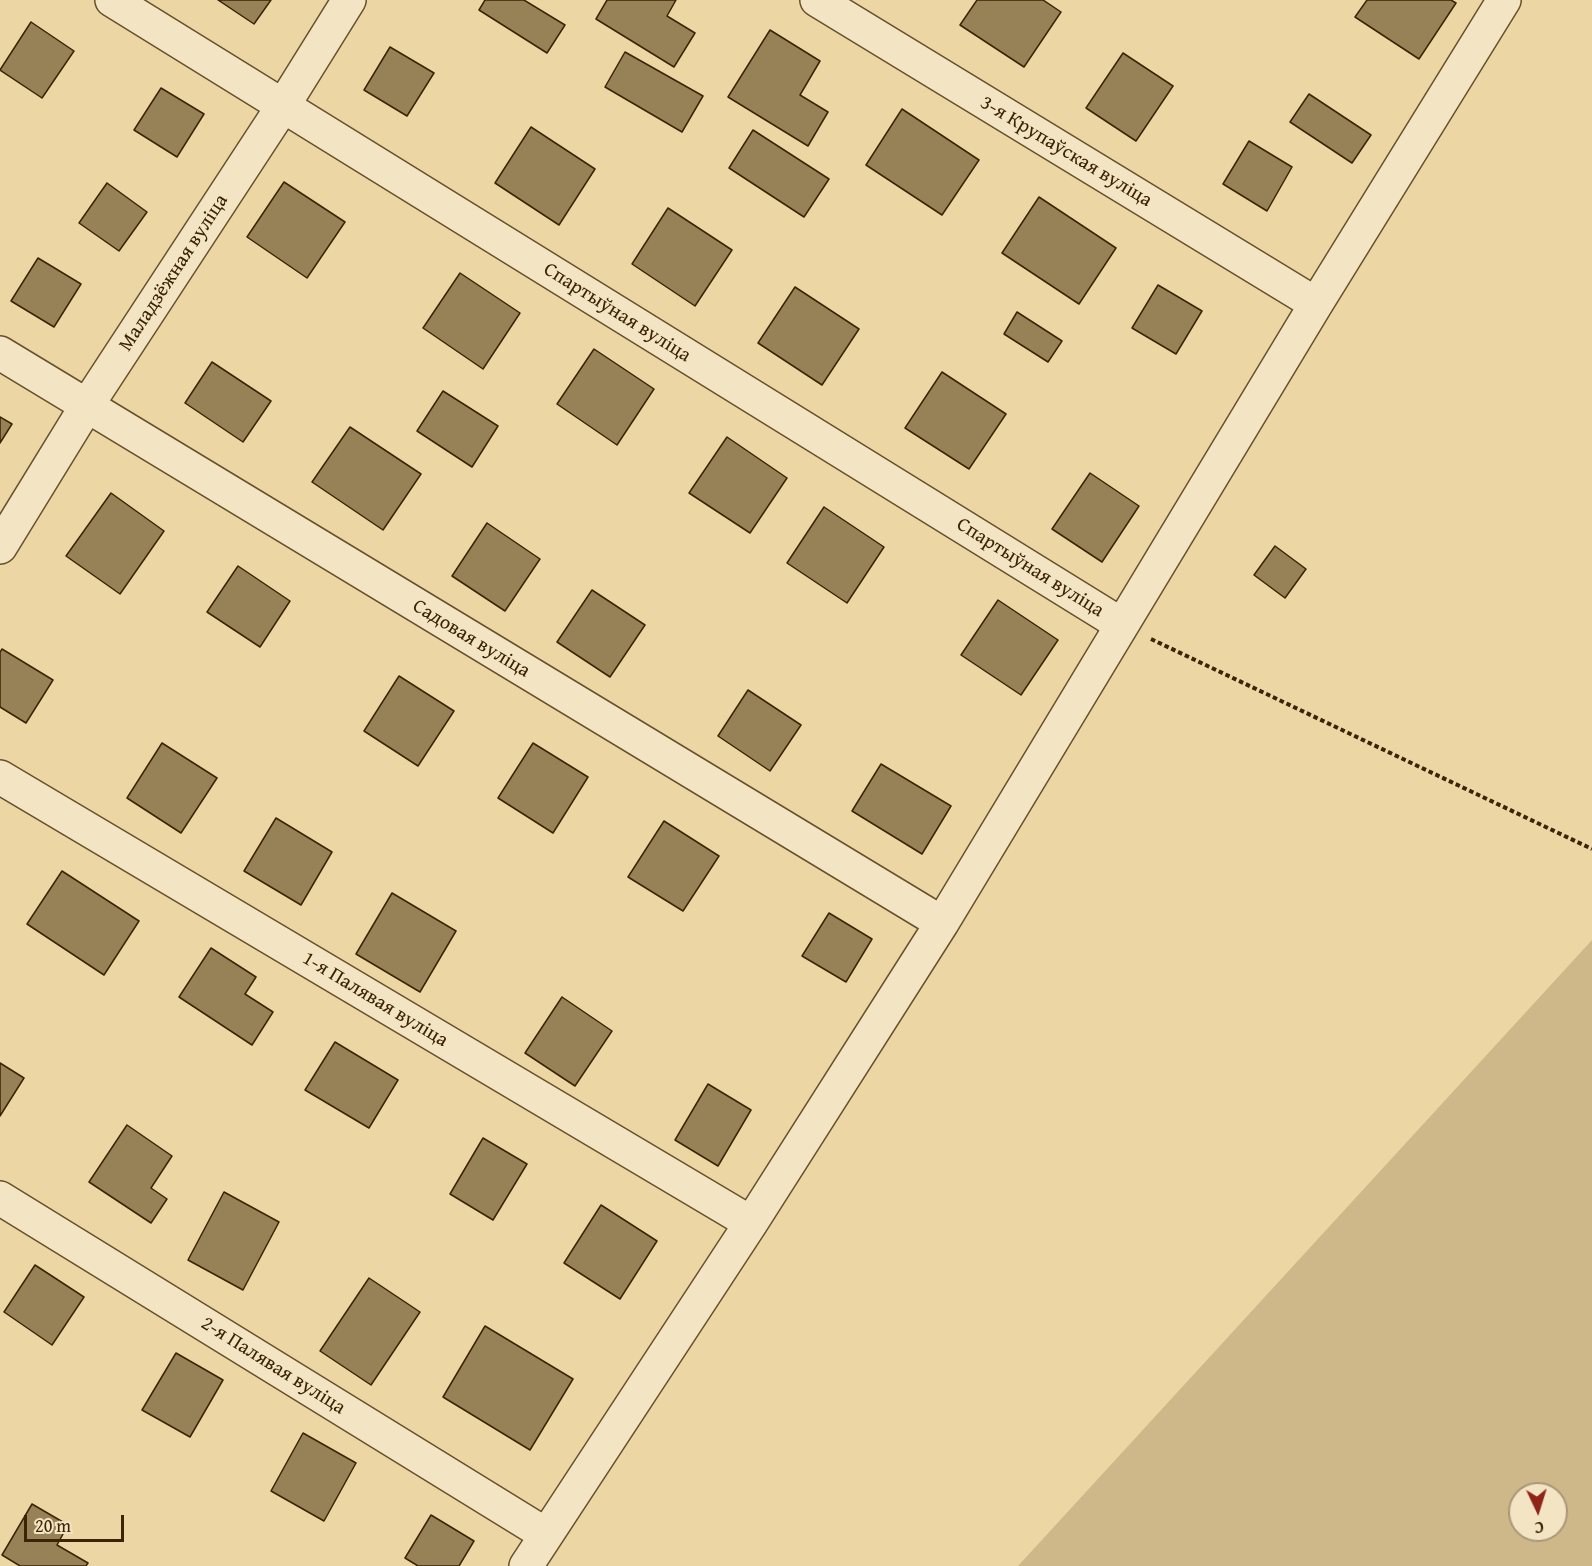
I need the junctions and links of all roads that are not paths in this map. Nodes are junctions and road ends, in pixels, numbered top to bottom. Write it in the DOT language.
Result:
graph roads {
  1 [pos="112,0"];
  2 [pos="349,0"];
  3 [pos="817,0"];
  4 [pos="1504,0"];
  5 [pos="283,106"];
  6 [pos="1316,304"];
  7 [pos="0,353"];
  8 [pos="86,407"];
  9 [pos="0,547"];
  10 [pos="1122,625"];
  11 [pos="0,777"];
  12 [pos="942,923"];
  13 [pos="0,1198"];
  14 [pos="751,1222"];
  15 [pos="545,1533"];
  16 [pos="526,1566"];
  1 -- 5 [label="street, Спартыўная вуліца"];
  2 -- 5 [label="street, Маладзёжная вуліца"];
  3 -- 6 [label="street, 3-я Крупаўская вуліца"];
  4 -- 6 [label="street"];
  5 -- 8 [label="street, Маладзёжная вуліца"];
  5 -- 10 [label="street, Спартыўная вуліца"];
  6 -- 10 [label="street"];
  7 -- 8 [label="street, Садовая вуліца"];
  8 -- 9 [label="street, Маладзёжная вуліца"];
  8 -- 12 [label="street, Садовая вуліца"];
  10 -- 12 [label="street"];
  11 -- 14 [label="street, 1-я Палявая вуліца"];
  12 -- 14 [label="street"];
  13 -- 15 [label="street, 2-я Палявая вуліца"];
  14 -- 15 [label="street"];
  15 -- 16 [label="street"];
}
